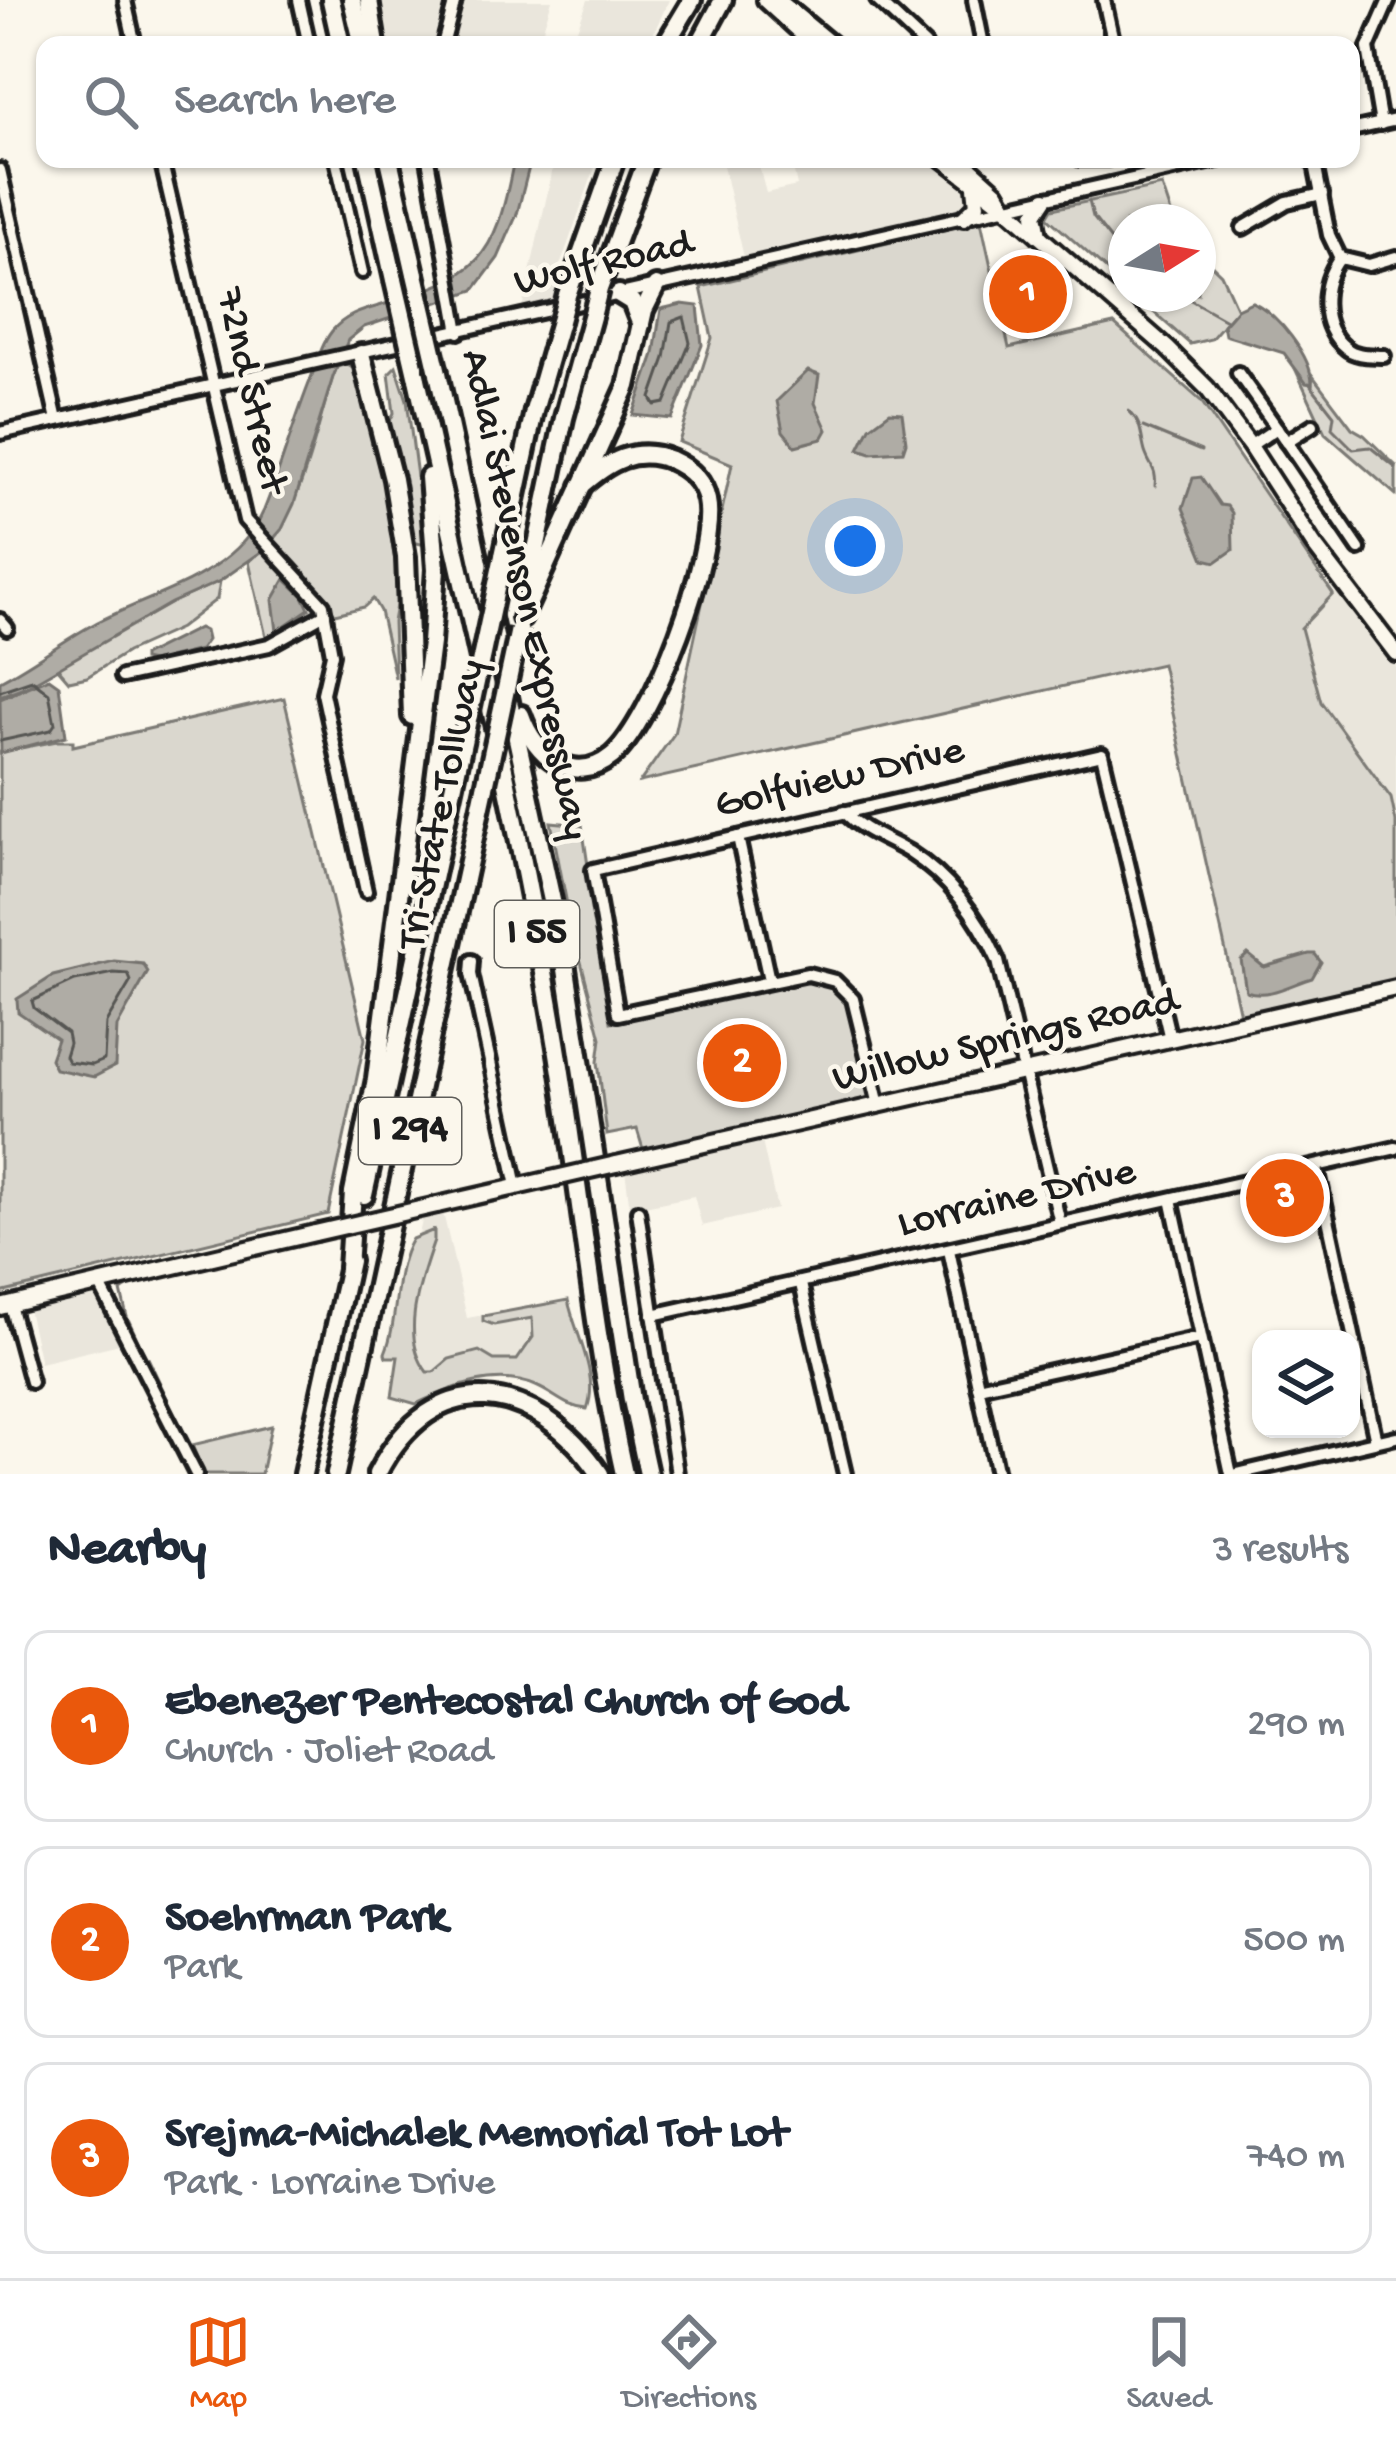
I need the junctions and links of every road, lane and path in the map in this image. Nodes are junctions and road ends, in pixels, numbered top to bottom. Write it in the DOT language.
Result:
graph roads {
  1 [pos="125,0"];
  2 [pos="299,0"];
  3 [pos="331,0"];
  4 [pos="352,0"];
  5 [pos="369,0"];
  6 [pos="455,0"];
  7 [pos="692,0"];
  8 [pos="723,0"];
  9 [pos="765,0"];
  10 [pos="779,0"];
  11 [pos="878,0"];
  12 [pos="974,0"];
  13 [pos="1104,0"];
  14 [pos="1389,0"];
  15 [pos="133,36"];
  16 [pos="307,36"];
  17 [pos="339,36"];
  18 [pos="360,36"];
  19 [pos="375,36"];
  20 [pos="445,36"];
  21 [pos="670,36"];
  22 [pos="704,36"];
  23 [pos="812,36"];
  24 [pos="815,36"];
  25 [pos="916,36"];
  26 [pos="981,36"];
  27 [pos="1112,36"];
  28 [pos="1360,49"];
  29 [pos="1368,49"];
  30 [pos="1396,120"];
  31 [pos="1381,124"];
  32 [pos="1360,128"];
  33 [pos="163,168"];
  34 [pos="338,168"];
  35 [pos="369,168"];
  36 [pos="393,168"];
  37 [pos="429,168"];
  38 [pos="612,168"];
  39 [pos="644,168"];
  40 [pos="953,168"];
  41 [pos="970,168"];
  42 [pos="1095,168"];
  43 [pos="1181,168"];
  44 [pos="1316,168"];
  45 [pos="0,170"];
  46 [pos="1099,186"];
  47 [pos="975,187"];
  48 [pos="1322,194"];
  49 [pos="1046,199"];
  50 [pos="1007,208"];
  51 [pos="964,218"];
  52 [pos="1244,228"];
  53 [pos="1039,236"];
  54 [pos="1396,257"];
  55 [pos="1340,258"];
  56 [pos="362,272"];
  57 [pos="656,286"];
  58 [pos="619,294"];
  59 [pos="641,326"];
  60 [pos="459,332"];
  61 [pos="355,355"];
  62 [pos="1384,356"];
  63 [pos="1238,373"];
  64 [pos="213,385"];
  65 [pos="421,399"];
  66 [pos="57,420"];
  67 [pos="1312,425"];
  68 [pos="1277,428"];
  69 [pos="0,433"];
  70 [pos="1286,442"];
  71 [pos="1250,446"];
  72 [pos="580,486"];
  73 [pos="1359,549"];
  74 [pos="326,614"];
  75 [pos="520,623"];
  76 [pos="497,642"];
  77 [pos="1396,653"];
  78 [pos="122,677"];
  79 [pos="410,795"];
  80 [pos="844,812"];
  81 [pos="738,837"];
  82 [pos="366,891"];
  83 [pos="472,961"];
  84 [pos="770,980"];
  85 [pos="1396,988"];
  86 [pos="1170,1039"];
  87 [pos="1025,1073"];
  88 [pos="879,1105"];
  89 [pos="1396,1148"];
  90 [pos="1317,1168"];
  91 [pos="517,1186"];
  92 [pos="1171,1199"];
  93 [pos="638,1211"];
  94 [pos="1060,1223"];
  95 [pos="949,1250"];
  96 [pos="348,1268"];
  97 [pos="801,1284"];
  98 [pos="100,1285"];
  99 [pos="5,1306"];
  100 [pos="653,1315"];
  101 [pos="1201,1338"];
  102 [pos="31,1382"];
  103 [pos="978,1387"];
  104 [pos="1396,1436"];
  105 [pos="1376,1441"];
  106 [pos="196,1474"];
  107 [pos="303,1474"];
  108 [pos="336,1474"];
  109 [pos="377,1474"];
  110 [pos="599,1474"];
  111 [pos="624,1474"];
  112 [pos="648,1474"];
  113 [pos="677,1474"];
  114 [pos="845,1474"];
  115 [pos="997,1474"];
  116 [pos="1234,1474"];
  1 -- 15 [label="street"];
  2 -- 16 [label="street"];
  3 -- 17 [label="highway"];
  4 -- 18 [label="highway"];
  5 -- 19 [label="highway"];
  6 -- 20 [label="street"];
  7 -- 21 [label="highway"];
  8 -- 22 [label="highway"];
  9 -- 23 [label="main road"];
  10 -- 24 [label="highway"];
  11 -- 25 [label="street"];
  12 -- 26 [label="street"];
  13 -- 27 [label="street"];
  14 -- 29 [label="street"];
  28 -- 29 [label="street"];
  29 -- 31 [label="street"];
  30 -- 31 [label="street"];
  31 -- 32 [label="street"];
  33 -- 64 [label="street, 72nd Street"];
  34 -- 56 [label="street"];
  35 -- 65 [label="highway, Adlai Stevenson Expressway / I 55, bridge"];
  36 -- 76 [label="highway, Adlai Stevenson Expressway / I 55, bridge"];
  37 -- 60 [label="street"];
  38 -- 96 [label="highway, Tri-State Tollway / I 294, bridge"];
  39 -- 75 [label="highway, Tri-State Tollway / I 294, bridge"];
  40 -- 47 [label="main road"];
  41 -- 50 [label="main road"];
  42 -- 46 [label="street"];
  43 -- 46 [label="street, Wolf Road"];
  44 -- 48 [label="street"];
  45 -- 66 [label="street"];
  46 -- 49 [label="street, Wolf Road"];
  47 -- 50 [label="main road"];
  47 -- 51 [label="main road"];
  48 -- 52 [label="street"];
  48 -- 55 [label="street"];
  49 -- 50 [label="street, Wolf Road"];
  49 -- 53 [label="main road"];
  50 -- 51 [label="street, Wolf Road"];
  50 -- 53 [label="main road"];
  51 -- 57 [label="street, Wolf Road"];
  53 -- 71 [label="main road"];
  54 -- 55 [label="street"];
  55 -- 62 [label="street"];
  57 -- 58 [label="street, Wolf Road"];
  57 -- 59 [label="highway"];
  58 -- 59 [label="highway"];
  58 -- 60 [label="street, Wolf Road"];
  59 -- 72 [label="highway"];
  60 -- 61 [label="street, Wolf Road"];
  61 -- 64 [label="street, Wolf Road"];
  61 -- 79 [label="highway"];
  63 -- 68 [label="street"];
  64 -- 66 [label="street, Wolf Road"];
  64 -- 74 [label="street, 72nd Street"];
  65 -- 79 [label="highway"];
  65 -- 111 [label="highway, Adlai Stevenson Expressway / I 55"];
  66 -- 69 [label="street, Wolf Road"];
  67 -- 70 [label="street"];
  68 -- 70 [label="street"];
  68 -- 71 [label="street"];
  70 -- 73 [label="street"];
  71 -- 77 [label="main road"];
  72 -- 75 [label="highway"];
  72 -- 76 [label="highway"];
  74 -- 78 [label="street"];
  74 -- 82 [label="street"];
  75 -- 108 [label="highway, Tri-State Tollway / I 294, bridge"];
  76 -- 112 [label="highway, Adlai Stevenson Expressway / I 55"];
  79 -- 96 [label="highway"];
  80 -- 81 [label="street, Golfview Drive"];
  80 -- 86 [label="street, Golfview Drive"];
  80 -- 87 [label="street"];
  81 -- 84 [label="street"];
  81 -- 84 [label="street, Golfview Drive"];
  83 -- 91 [label="street"];
  84 -- 88 [label="street"];
  85 -- 86 [label="main road, Willow Springs Road"];
  86 -- 87 [label="main road, Willow Springs Road"];
  87 -- 88 [label="main road, Willow Springs Road"];
  87 -- 94 [label="street"];
  88 -- 91 [label="main road, Willow Springs Road, bridge"];
  89 -- 90 [label="street, Lorraine Drive"];
  90 -- 92 [label="street, Lorraine Drive"];
  90 -- 105 [label="street"];
  91 -- 98 [label="main road, Willow Springs Road, bridge"];
  92 -- 94 [label="street, Lorraine Drive"];
  92 -- 101 [label="street"];
  93 -- 100 [label="street"];
  94 -- 95 [label="street, Lorraine Drive"];
  95 -- 97 [label="street, Lorraine Drive"];
  95 -- 103 [label="street"];
  96 -- 107 [label="highway, Tri-State Tollway / I 294"];
  97 -- 100 [label="street, Lorraine Drive"];
  97 -- 114 [label="street"];
  98 -- 99 [label="main road, Willow Springs Road"];
  98 -- 106 [label="street"];
  99 -- 102 [label="street"];
  100 -- 113 [label="street"];
  101 -- 103 [label="street"];
  101 -- 116 [label="street"];
  103 -- 115 [label="street"];
  104 -- 105 [label="street"];
  105 -- 116 [label="street"];
  109 -- 110 [label="highway"];
}
